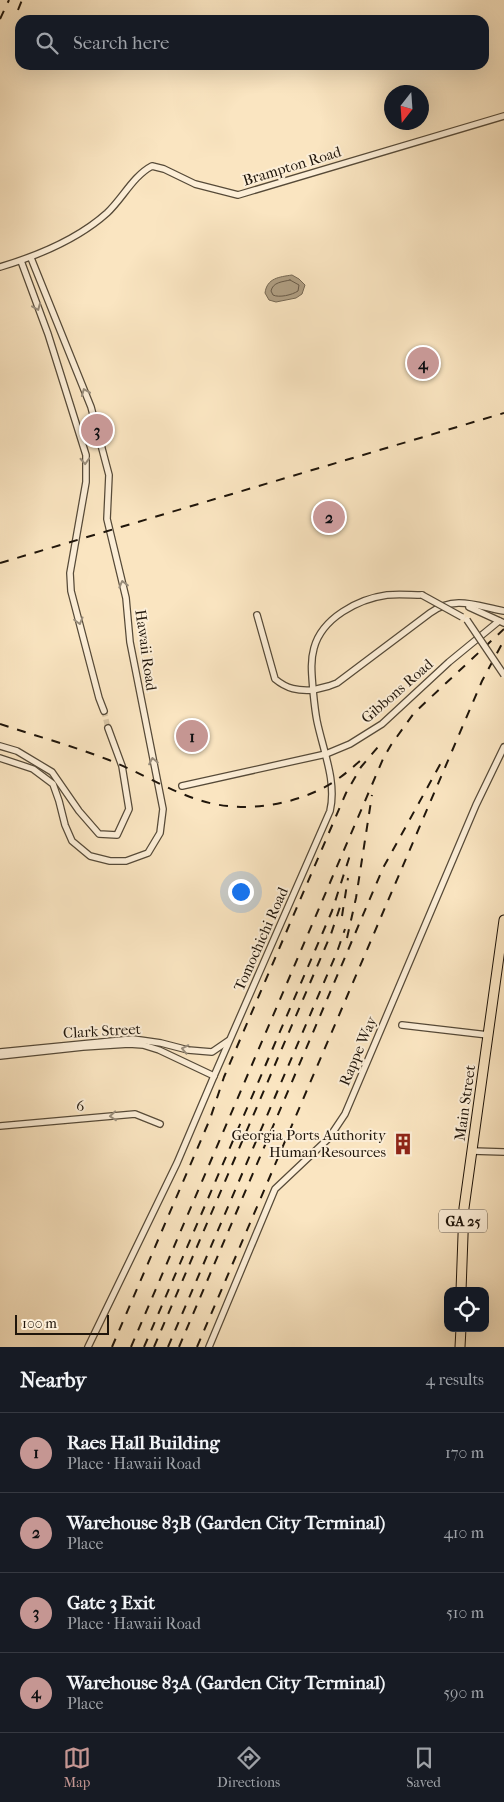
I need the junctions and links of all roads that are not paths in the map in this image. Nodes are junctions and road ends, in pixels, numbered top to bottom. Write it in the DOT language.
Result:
graph roads {
  1 [pos="504,116"];
  2 [pos="31,258"];
  3 [pos="21,260"];
  4 [pos="0,267"];
  5 [pos="460,602"];
  6 [pos="504,611"];
  7 [pos="257,615"];
  8 [pos="502,622"];
  9 [pos="504,675"];
  10 [pos="313,690"];
  11 [pos="104,712"];
  12 [pos="108,728"];
  13 [pos="0,746"];
  14 [pos="504,747"];
  15 [pos="326,754"];
  16 [pos="0,758"];
  17 [pos="182,786"];
  18 [pos="504,920"];
  19 [pos="402,1025"];
  20 [pos="488,1035"];
  21 [pos="230,1039"];
  22 [pos="0,1052"];
  23 [pos="0,1056"];
  24 [pos="214,1076"];
  25 [pos="160,1124"];
  26 [pos="0,1126"];
  27 [pos="472,1151"];
  28 [pos="504,1152"];
  29 [pos="461,1287"];
  30 [pos="461,1332"];
  31 [pos="88,1347"];
  32 [pos="209,1347"];
  33 [pos="460,1347"];
  1 -- 2 [label="street, Brampton Road"];
  2 -- 3 [label="street, Brampton Road"];
  16 -- 2 [label="street, Hawaii Road, one-way"];
  3 -- 4 [label="street, Brampton Road"];
  3 -- 11 [label="street, one-way"];
  5 -- 6 [label="street"];
  5 -- 8 [label="street, Gibbons Road"];
  5 -- 10 [label="street"];
  7 -- 10 [label="street"];
  8 -- 15 [label="street, Gibbons Road"];
  9 -- 10 [label="street, bridge"];
  10 -- 15 [label="street, Tomochichi Road"];
  12 -- 13 [label="street"];
  14 -- 32 [label="street, Rappe Way"];
  15 -- 17 [label="street, Gibbons Road"];
  15 -- 21 [label="street, Tomochichi Road"];
  18 -- 20 [label="main road, Main Street / GA 25"];
  19 -- 20 [label="street"];
  20 -- 27 [label="main road, Main Street / GA 25"];
  21 -- 22 [label="street, Clark Street, one-way"];
  21 -- 24 [label="street, Tomochichi Road"];
  23 -- 24 [label="street, Clark Street"];
  24 -- 31 [label="street, Tomochichi Road"];
  25 -- 26 [label="street, 6, one-way"];
  27 -- 28 [label="street"];
  27 -- 29 [label="main road, Main Street / GA 25"];
  30 -- 33 [label="main road"];
}
